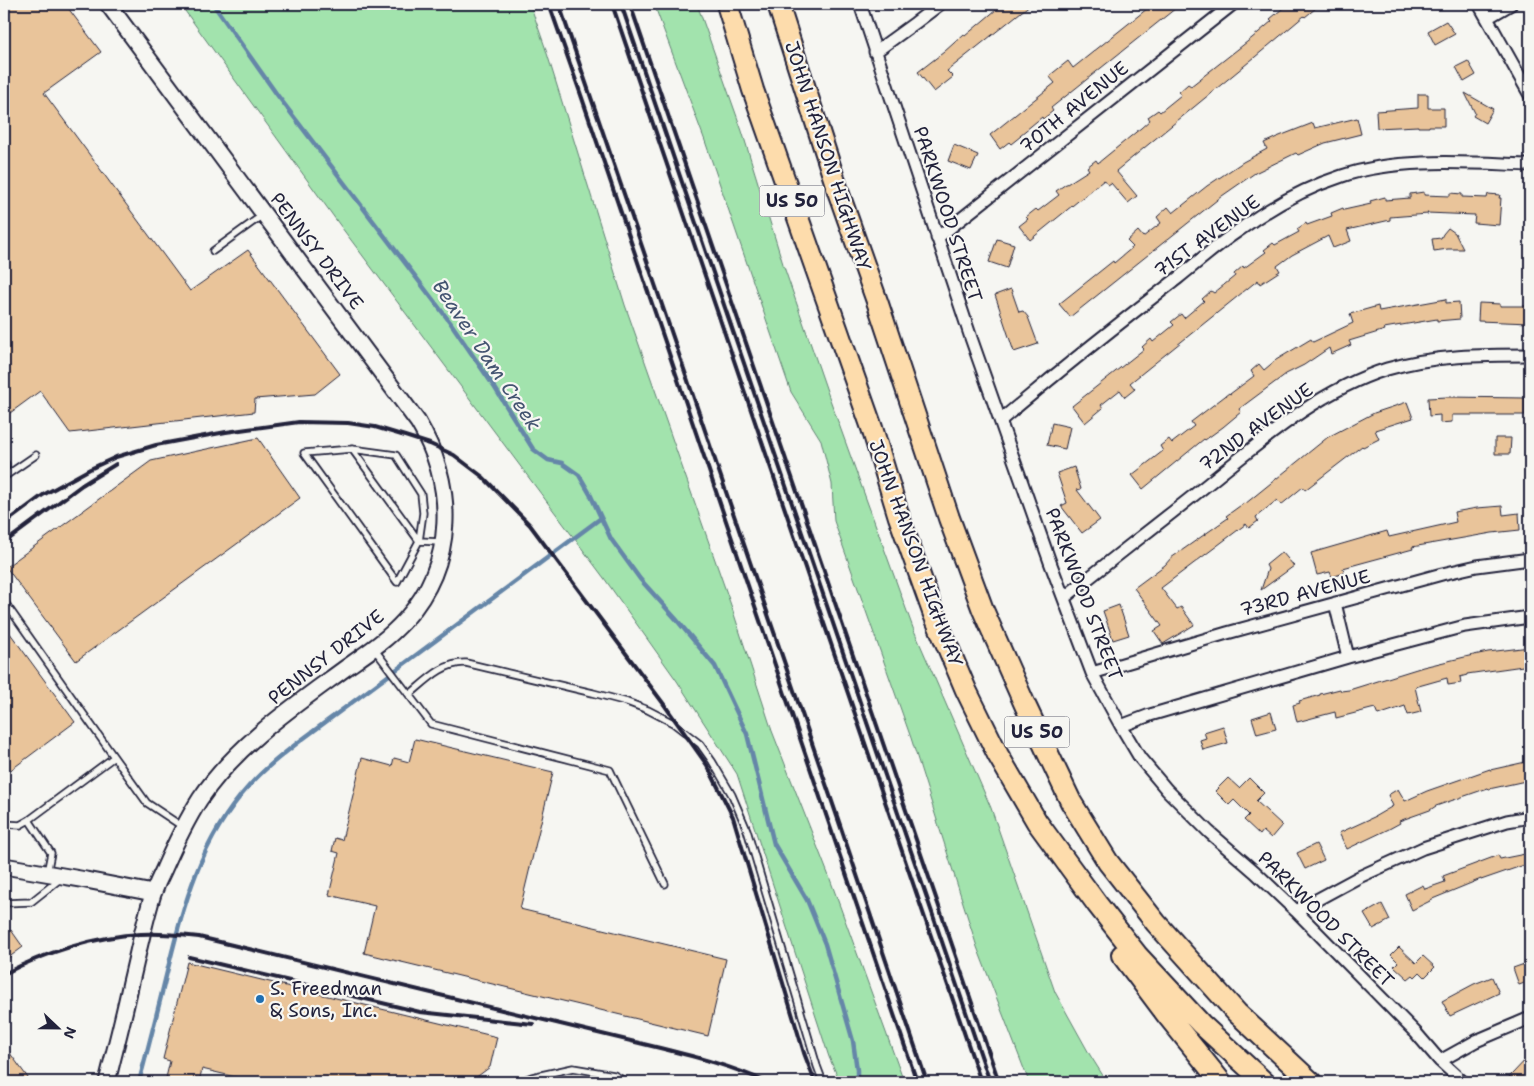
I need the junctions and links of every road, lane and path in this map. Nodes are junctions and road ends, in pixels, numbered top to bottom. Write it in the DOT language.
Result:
graph roads {
  1 [pos="108,4"];
  2 [pos="727,4"];
  3 [pos="778,4"];
  4 [pos="860,4"];
  5 [pos="940,4"];
  6 [pos="1233,4"];
  7 [pos="1479,4"];
  8 [pos="1511,4"];
  9 [pos="1487,18"];
  10 [pos="875,52"];
  11 [pos="1530,95"];
  12 [pos="1530,166"];
  13 [pos="265,214"];
  14 [pos="937,238"];
  15 [pos="213,251"];
  16 [pos="1530,355"];
  17 [pos="1001,420"];
  18 [pos="352,449"];
  19 [pos="36,455"];
  20 [pos="4,462"];
  21 [pos="4,477"];
  22 [pos="419,541"];
  23 [pos="443,543"];
  24 [pos="1530,559"];
  25 [pos="1064,598"];
  26 [pos="4,602"];
  27 [pos="1335,603"];
  28 [pos="1530,617"];
  29 [pos="373,648"];
  30 [pos="1348,657"];
  31 [pos="1092,673"];
  32 [pos="409,695"];
  33 [pos="1121,726"];
  34 [pos="114,756"];
  35 [pos="1530,817"];
  36 [pos="29,820"];
  37 [pos="4,824"];
  38 [pos="183,827"];
  39 [pos="1067,863"];
  40 [pos="4,866"];
  41 [pos="47,873"];
  42 [pos="63,876"];
  43 [pos="665,884"];
  44 [pos="153,893"];
  45 [pos="4,903"];
  46 [pos="1296,911"];
  47 [pos="1530,1018"];
  48 [pos="1440,1061"];
  49 [pos="107,1082"];
  50 [pos="519,1082"];
  51 [pos="626,1082"];
  52 [pos="823,1082"];
  53 [pos="1221,1082"];
  54 [pos="1264,1082"];
  55 [pos="1310,1082"];
  56 [pos="1463,1082"];
  1 -- 13 [label="main road, PENNSY DRIVE"];
  2 -- 39 [label="highway, JOHN HANSON HIGHWAY / US 50"];
  3 -- 55 [label="highway, JOHN HANSON HIGHWAY / US 50"];
  4 -- 10 [label="street, PARKWOOD STREET"];
  5 -- 10 [label="street"];
  6 -- 14 [label="street, 70TH AVENUE"];
  7 -- 9 [label="street"];
  8 -- 9 [label="street"];
  9 -- 11 [label="street"];
  10 -- 14 [label="street, PARKWOOD STREET"];
  12 -- 17 [label="street, 71ST AVENUE"];
  13 -- 15 [label="lane"];
  13 -- 23 [label="main road, PENNSY DRIVE"];
  14 -- 17 [label="street, PARKWOOD STREET"];
  16 -- 25 [label="street, 72ND AVENUE"];
  17 -- 25 [label="street, PARKWOOD STREET"];
  18 -- 22 [label="lane"];
  18 -- 22 [label="lane"];
  18 -- 22 [label="lane"];
  19 -- 21 [label="lane"];
  20 -- 21 [label="lane"];
  22 -- 23 [label="lane"];
  23 -- 29 [label="main road, PENNSY DRIVE"];
  24 -- 27 [label="street, 73RD AVENUE"];
  25 -- 31 [label="street, PARKWOOD STREET"];
  26 -- 34 [label="lane"];
  27 -- 30 [label="street"];
  27 -- 31 [label="street, 73RD AVENUE"];
  28 -- 30 [label="street"];
  29 -- 32 [label="lane"];
  29 -- 38 [label="main road, PENNSY DRIVE"];
  30 -- 33 [label="street"];
  31 -- 33 [label="street, PARKWOOD STREET"];
  32 -- 43 [label="lane"];
  32 -- 52 [label="lane"];
  33 -- 46 [label="street, PARKWOOD STREET"];
  34 -- 36 [label="lane"];
  34 -- 38 [label="lane"];
  35 -- 46 [label="street"];
  36 -- 37 [label="lane"];
  36 -- 41 [label="lane"];
  38 -- 44 [label="main road, PENNSY DRIVE"];
  39 -- 53 [label="highway"];
  39 -- 54 [label="highway, JOHN HANSON HIGHWAY / US 50"];
  40 -- 41 [label="main road"];
  41 -- 42 [label="main road"];
  42 -- 44 [label="main road"];
  42 -- 45 [label="lane"];
  44 -- 49 [label="main road, PENNSY DRIVE"];
  46 -- 48 [label="street, PARKWOOD STREET"];
  47 -- 48 [label="street"];
  48 -- 56 [label="street, PARKWOOD STREET"];
  50 -- 51 [label="lane"];
}
